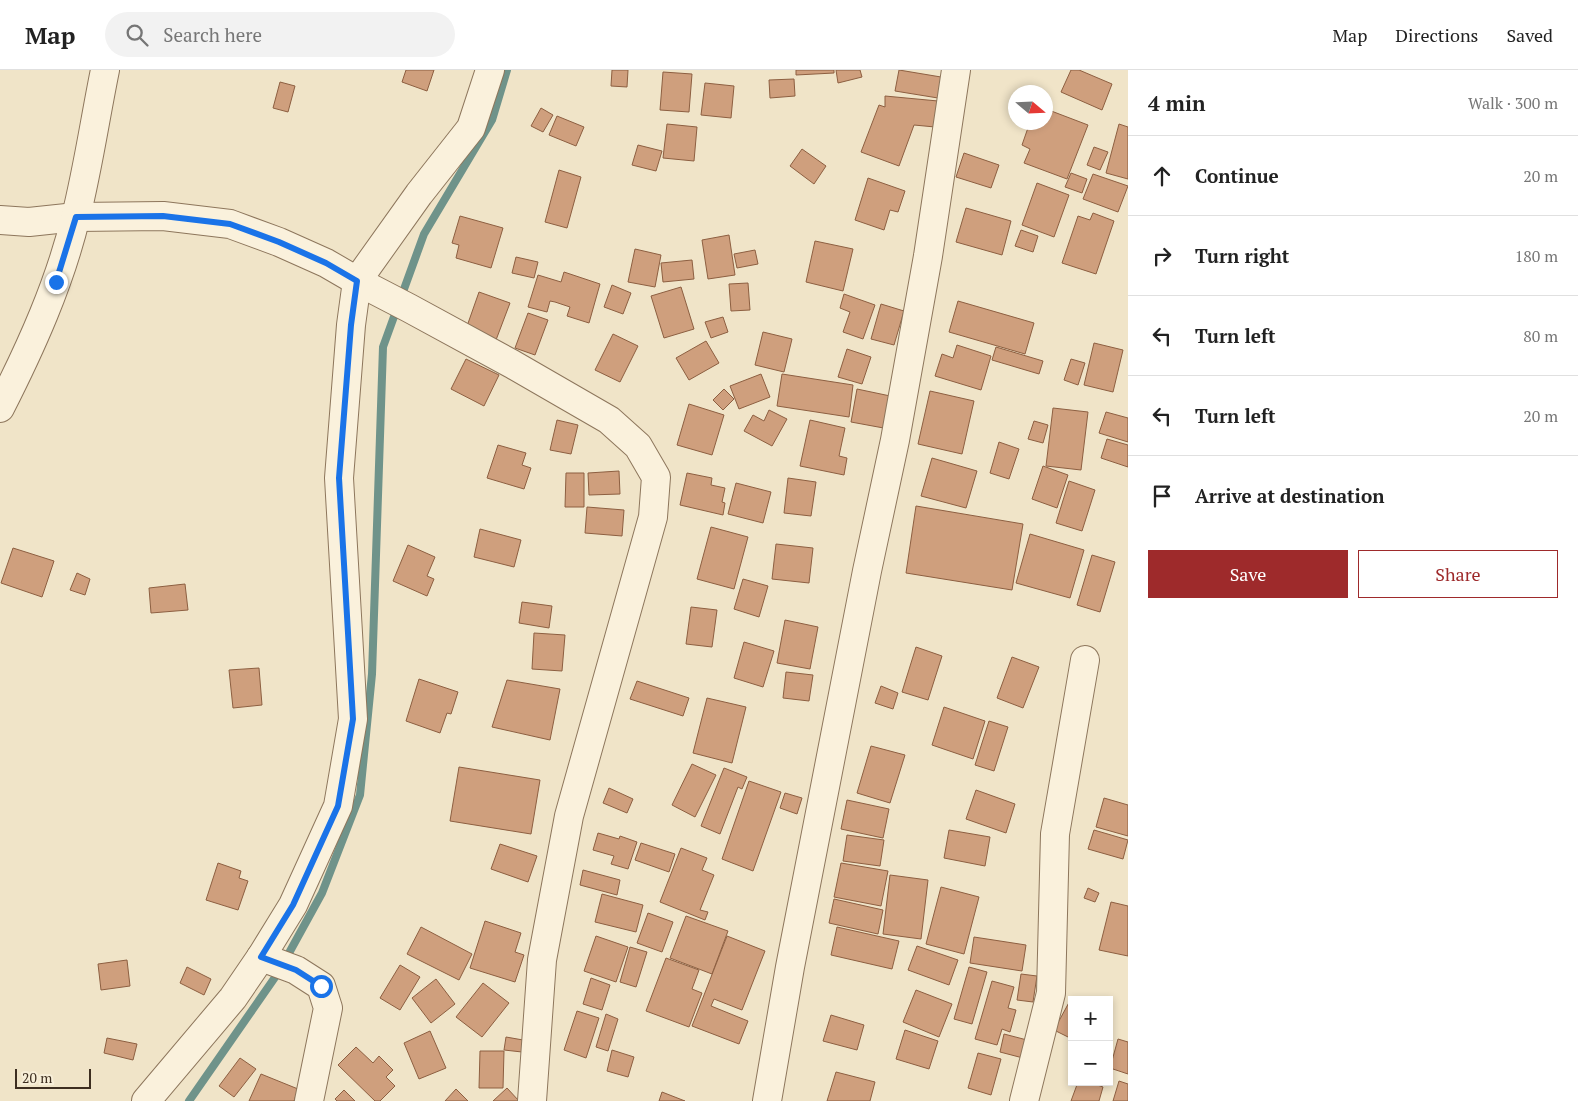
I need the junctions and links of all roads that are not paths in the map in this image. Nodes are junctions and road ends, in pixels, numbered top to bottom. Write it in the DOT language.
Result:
graph roads {
  1 [pos="104,70"];
  2 [pos="490,70"];
  3 [pos="956,70"];
  4 [pos="76,217"];
  5 [pos="0,220"];
  6 [pos="357,281"];
  7 [pos="0,408"];
  8 [pos="1086,660"];
  9 [pos="261,957"];
  10 [pos="146,1101"];
  11 [pos="309,1101"];
  12 [pos="532,1101"];
  13 [pos="767,1101"];
  14 [pos="1024,1101"];
  1 -- 4 [label="street"];
  2 -- 6 [label="street"];
  3 -- 13 [label="street"];
  4 -- 5 [label="street"];
  4 -- 6 [label="street"];
  4 -- 7 [label="street"];
  6 -- 9 [label="street"];
  6 -- 12 [label="street"];
  8 -- 14 [label="street"];
  9 -- 10 [label="street"];
  9 -- 11 [label="street"];
}
